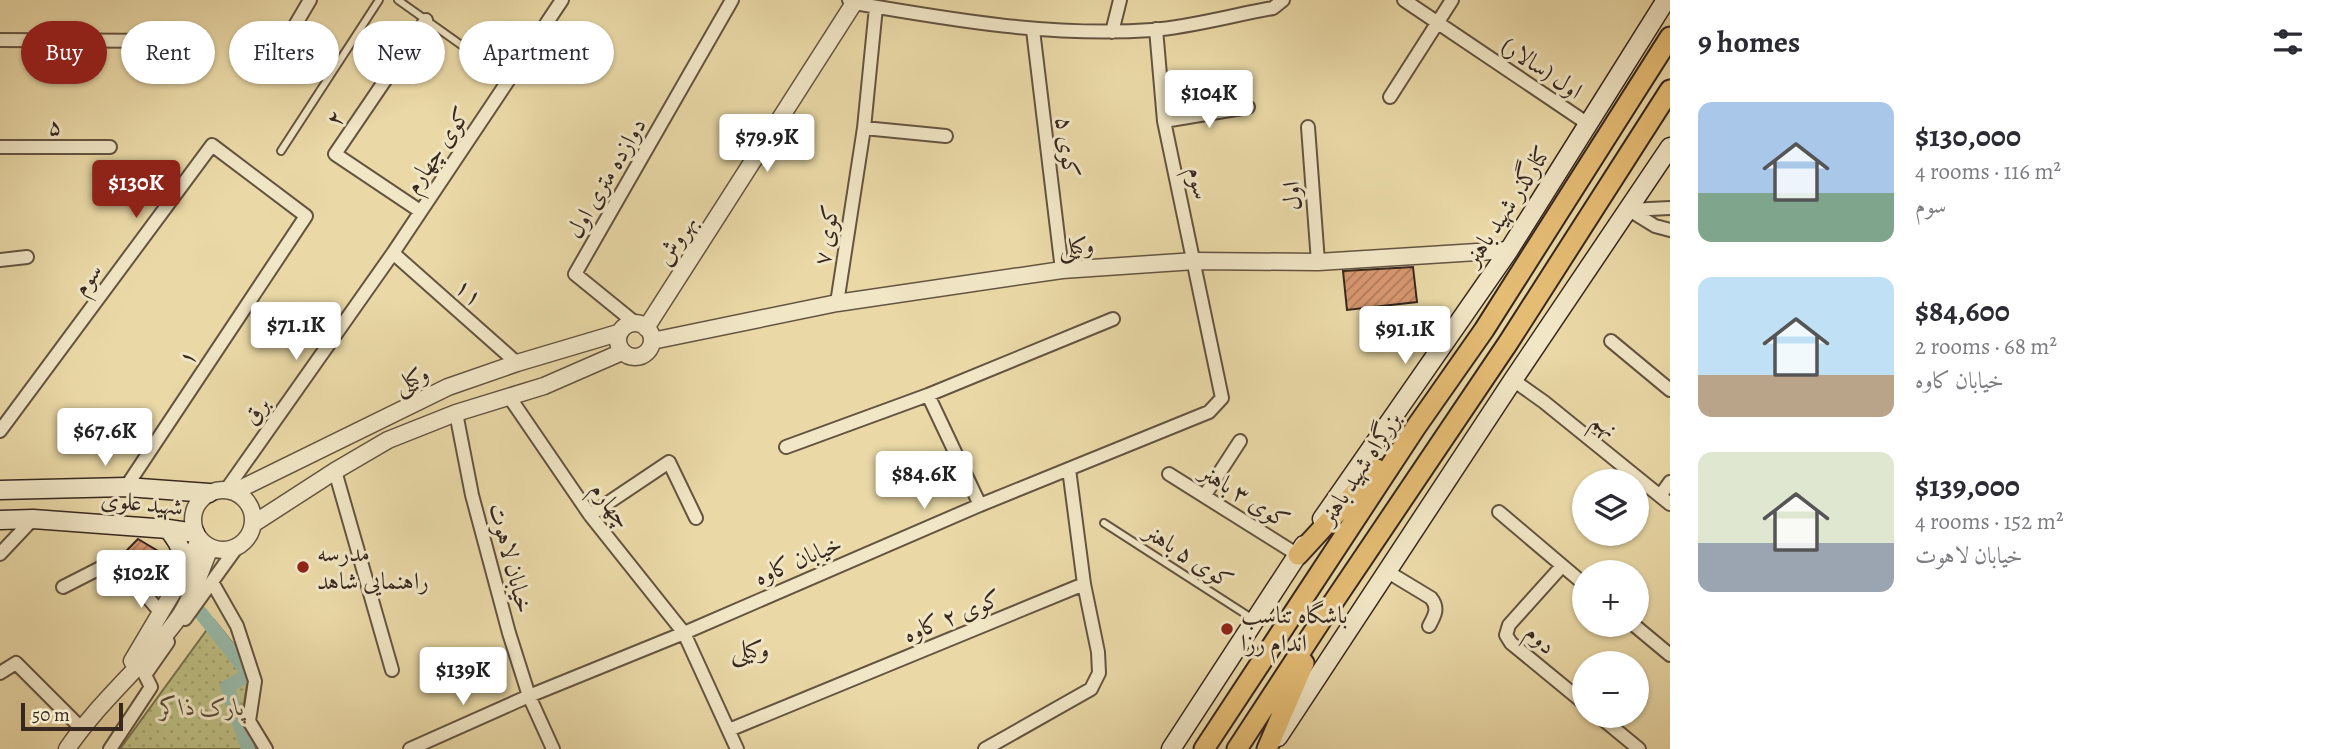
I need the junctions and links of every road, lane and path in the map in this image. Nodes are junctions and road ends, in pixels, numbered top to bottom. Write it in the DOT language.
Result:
graph roads {
  1 [pos="310,0"];
  2 [pos="379,0"];
  3 [pos="398,0"];
  4 [pos="562,0"];
  5 [pos="732,0"];
  6 [pos="1120,0"];
  7 [pos="1283,0"];
  8 [pos="1404,0"];
  9 [pos="1452,0"];
  10 [pos="1666,0"];
  11 [pos="853,1"];
  12 [pos="876,7"];
  13 [pos="426,20"];
  14 [pos="298,21"];
  15 [pos="548,21"];
  16 [pos="1437,24"];
  17 [pos="1156,29"];
  18 [pos="1033,30"];
  19 [pos="1112,32"];
  20 [pos="1670,37"];
  21 [pos="0,40"];
  22 [pos="121,41"];
  23 [pos="459,43"];
  24 [pos="506,84"];
  25 [pos="1670,90"];
  26 [pos="1390,97"];
  27 [pos="1248,107"];
  28 [pos="1164,121"];
  29 [pos="1588,124"];
  30 [pos="1308,127"];
  31 [pos="864,128"];
  32 [pos="946,136"];
  33 [pos="0,147"];
  34 [pos="1670,147"];
  35 [pos="110,148"];
  36 [pos="281,151"];
  37 [pos="1670,208"];
  38 [pos="1629,210"];
  39 [pos="420,211"];
  40 [pos="306,216"];
  41 [pos="1670,230"];
  42 [pos="1509,250"];
  43 [pos="393,253"];
  44 [pos="27,257"];
  45 [pos="0,260"];
  46 [pos="1195,261"];
  47 [pos="1318,262"];
  48 [pos="1062,270"];
  49 [pos="837,303"];
  50 [pos="1113,319"];
  51 [pos="644,331"];
  52 [pos="618,333"];
  53 [pos="1611,341"];
  54 [pos="622,352"];
  55 [pos="517,363"];
  56 [pos="1513,380"];
  57 [pos="1670,390"];
  58 [pos="928,395"];
  59 [pos="510,398"];
  60 [pos="456,413"];
  61 [pos="1416,427"];
  62 [pos="0,431"];
  63 [pos="1240,441"];
  64 [pos="786,447"];
  65 [pos="1069,469"];
  66 [pos="335,471"];
  67 [pos="1169,474"];
  68 [pos="1670,482"];
  69 [pos="126,487"];
  70 [pos="0,490"];
  71 [pos="223,492"];
  72 [pos="1205,495"];
  73 [pos="1665,500"];
  74 [pos="980,505"];
  75 [pos="1499,512"];
  76 [pos="590,515"];
  77 [pos="696,518"];
  78 [pos="33,519"];
  79 [pos="0,520"];
  80 [pos="1104,523"];
  81 [pos="253,524"];
  82 [pos="168,529"];
  83 [pos="202,540"];
  84 [pos="237,547"];
  85 [pos="0,554"];
  86 [pos="1298,555"];
  87 [pos="1562,566"];
  88 [pos="1388,572"];
  89 [pos="1572,574"];
  90 [pos="180,580"];
  91 [pos="212,582"];
  92 [pos="1084,584"];
  93 [pos="63,587"];
  94 [pos="161,613"];
  95 [pos="1326,613"];
  96 [pos="1254,621"];
  97 [pos="1429,626"];
  98 [pos="684,633"];
  99 [pos="1649,637"];
  100 [pos="1670,654"];
  101 [pos="393,670"];
  102 [pos="0,673"];
  103 [pos="1572,694"];
  104 [pos="111,696"];
  105 [pos="529,696"];
  106 [pos="81,728"];
  107 [pos="1614,728"];
  108 [pos="729,730"];
  109 [pos="68,749"];
  110 [pos="110,749"];
  111 [pos="266,749"];
  112 [pos="410,749"];
  113 [pos="552,749"];
  114 [pos="737,749"];
  115 [pos="985,749"];
  116 [pos="1171,749"];
  117 [pos="1204,749"];
  118 [pos="1237,749"];
  119 [pos="1268,749"];
  120 [pos="1639,749"];
  1 -- 14 [label="street"];
  2 -- 36 [label="lane"];
  3 -- 13 [label="lane"];
  4 -- 15 [label="street, کوی چهارم"];
  5 -- 51 [label="street, دوازده متری اول"];
  6 -- 19 [label="street"];
  7 -- 17 [label="street"];
  8 -- 16 [label="street, اول (سالار)"];
  9 -- 16 [label="street"];
  10 -- 29 [label="main road, کنارگذر شهید باهنر"];
  11 -- 12 [label="street"];
  11 -- 51 [label="street, بهروش"];
  12 -- 18 [label="street"];
  12 -- 31 [label="street, کوی ۷"];
  13 -- 23 [label="lane"];
  13 -- 39 [label="street, ۲"];
  16 -- 26 [label="street"];
  16 -- 29 [label="street, اول (سالار)"];
  17 -- 19 [label="street"];
  17 -- 28 [label="street, سوم"];
  18 -- 19 [label="street"];
  18 -- 48 [label="street, کوی ۵"];
  20 -- 61 [label="highway, بزرگراه شهید باهنر"];
  21 -- 22 [label="street"];
  24 -- 39 [label="street, کوی چهارم"];
  25 -- 95 [label="highway"];
  27 -- 28 [label="street"];
  28 -- 46 [label="street, سوم"];
  29 -- 42 [label="main road, کنارگذر شهید باهنر"];
  30 -- 47 [label="street, اول"];
  31 -- 32 [label="street"];
  31 -- 49 [label="street, کوی ۷"];
  33 -- 35 [label="street, ۵"];
  34 -- 38 [label="main road"];
  37 -- 38 [label="street"];
  38 -- 41 [label="street"];
  38 -- 56 [label="main road"];
  39 -- 43 [label="street, کوی چهارم"];
  40 -- 62 [label="street, سوم"];
  40 -- 69 [label="street, ۱"];
  42 -- 47 [label="street, وکیلی"];
  42 -- 86 [label="main road, کنارگذر شهید باهنر"];
  43 -- 55 [label="street, ۱۱"];
  43 -- 71 [label="street, برق"];
  44 -- 45 [label="street"];
  46 -- 47 [label="street, وکیلی"];
  46 -- 48 [label="street, وکیلی"];
  46 -- 65 [label="street, خیابان کاوه"];
  48 -- 49 [label="street, وکیلی"];
  49 -- 51 [label="street, وکیلی"];
  50 -- 58 [label="street"];
  51 -- 52 [label="street"];
  51 -- 54 [label="street"];
  52 -- 54 [label="street"];
  52 -- 55 [label="street, وکیلی"];
  53 -- 57 [label="street"];
  54 -- 59 [label="street, وکیلی"];
  55 -- 71 [label="street, وکیلی"];
  56 -- 73 [label="street, نهم"];
  56 -- 88 [label="main road"];
  58 -- 64 [label="street"];
  58 -- 74 [label="street"];
  59 -- 60 [label="street, وکیلی"];
  59 -- 76 [label="street, چهارم"];
  60 -- 66 [label="street, وکیلی"];
  60 -- 105 [label="street, خیابان لاهوت"];
  61 -- 86 [label="highway"];
  61 -- 117 [label="highway, بزرگراه شهید باهنر"];
  63 -- 72 [label="street"];
  65 -- 74 [label="street, خیابان کاوه"];
  65 -- 92 [label="street"];
  66 -- 81 [label="street, وکیلی"];
  66 -- 101 [label="street"];
  67 -- 72 [label="street, کوی ۳ باهنر"];
  68 -- 73 [label="street"];
  69 -- 70 [label="main road, شهید علوی"];
  69 -- 71 [label="main road, شهید علوی"];
  71 -- 81 [label="street"];
  71 -- 83 [label="street"];
  72 -- 86 [label="street, کوی ۳ باهنر"];
  74 -- 98 [label="street, خیابان کاوه"];
  75 -- 87 [label="street"];
  76 -- 77 [label="street"];
  76 -- 98 [label="street, چهارم"];
  78 -- 79 [label="main road, شهید علوی"];
  78 -- 82 [label="main road, شهید علوی"];
  78 -- 85 [label="street"];
  80 -- 96 [label="lane, کوی ۵ باهنر"];
  81 -- 84 [label="street"];
  82 -- 83 [label="main road, شهید علوی"];
  82 -- 90 [label="main road"];
  83 -- 84 [label="street"];
  83 -- 90 [label="street"];
  83 -- 104 [label="street"];
  84 -- 91 [label="street"];
  86 -- 96 [label="main road, کنارگذر شهید باهنر"];
  87 -- 89 [label="street"];
  87 -- 103 [label="street, دوم"];
  88 -- 97 [label="street"];
  88 -- 119 [label="main road"];
  90 -- 94 [label="street"];
  91 -- 110 [label="street"];
  91 -- 111 [label="street"];
  92 -- 108 [label="street, کوی ۲ کاوه"];
  92 -- 115 [label="street"];
  93 -- 94 [label="street"];
  94 -- 104 [label="street"];
  95 -- 118 [label="highway"];
  95 -- 119 [label="highway"];
  96 -- 116 [label="main road, کنارگذر شهید باهنر"];
  98 -- 105 [label="street, خیابان کاوه"];
  98 -- 108 [label="street, چهارم"];
  99 -- 100 [label="street"];
  102 -- 106 [label="street"];
  104 -- 106 [label="street"];
  105 -- 112 [label="street, خیابان کاوه"];
  105 -- 113 [label="street, خیابان لاهوت"];
  106 -- 109 [label="street"];
  107 -- 120 [label="street"];
  108 -- 114 [label="street, چهارم"];
}
